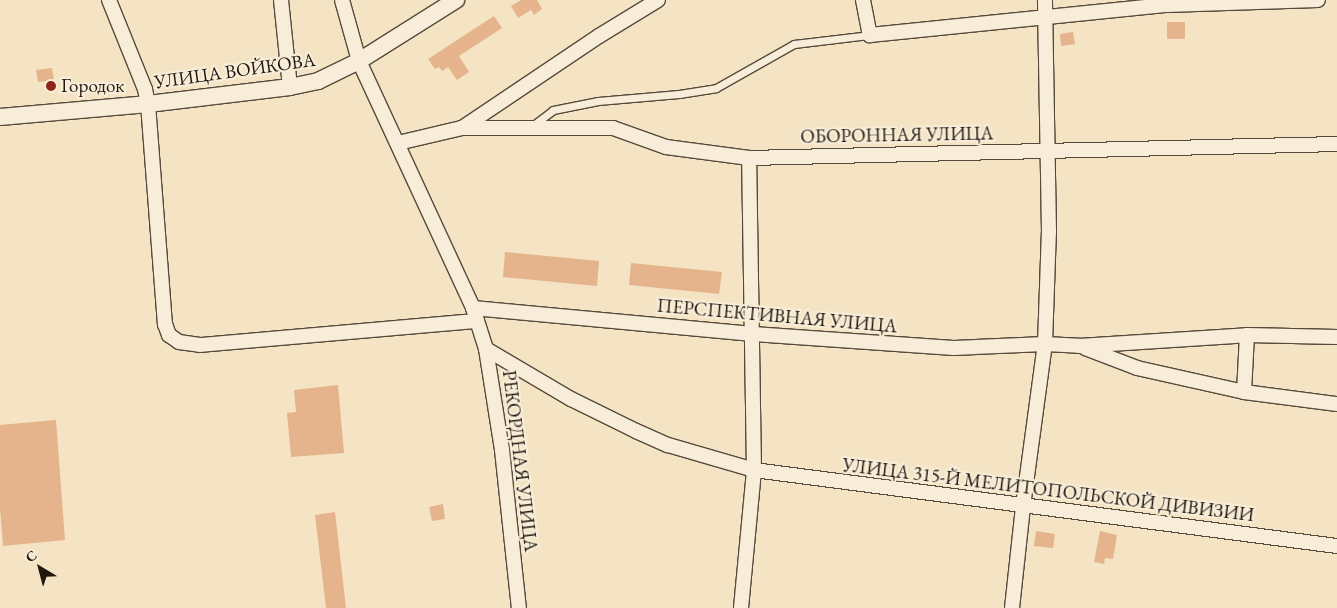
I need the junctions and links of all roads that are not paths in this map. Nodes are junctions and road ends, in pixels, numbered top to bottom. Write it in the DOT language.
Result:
graph roads {
  1 [pos="109,0"];
  2 [pos="281,0"];
  3 [pos="342,0"];
  4 [pos="456,0"];
  5 [pos="658,0"];
  6 [pos="863,0"];
  7 [pos="1045,0"];
  8 [pos="1318,0"];
  9 [pos="1046,16"];
  10 [pos="870,35"];
  11 [pos="359,60"];
  12 [pos="290,87"];
  13 [pos="148,104"];
  14 [pos="0,117"];
  15 [pos="462,128"];
  16 [pos="530,128"];
  17 [pos="398,143"];
  18 [pos="1337,144"];
  19 [pos="1048,150"];
  20 [pos="749,158"];
  21 [pos="475,314"];
  22 [pos="753,334"];
  23 [pos="1247,335"];
  24 [pos="1337,337"];
  25 [pos="1045,344"];
  26 [pos="1079,346"];
  27 [pos="486,349"];
  28 [pos="1244,392"];
  29 [pos="1337,404"];
  30 [pos="754,470"];
  31 [pos="1023,506"];
  32 [pos="1337,546"];
  33 [pos="519,608"];
  34 [pos="741,608"];
  35 [pos="1012,608"];
  1 -- 13 [label="street, ПЕРСПЕКТИВНАЯ УЛИЦА"];
  2 -- 12 [label="street"];
  3 -- 11 [label="street, РЕКОРДНАЯ УЛИЦА"];
  4 -- 11 [label="street, УЛИЦА ВОЙКОВА"];
  5 -- 15 [label="street"];
  6 -- 10 [label="street"];
  7 -- 9 [label="street"];
  8 -- 9 [label="street"];
  9 -- 10 [label="street"];
  9 -- 19 [label="street"];
  10 -- 16 [label="lane"];
  11 -- 12 [label="street, УЛИЦА ВОЙКОВА"];
  11 -- 17 [label="street, РЕКОРДНАЯ УЛИЦА"];
  12 -- 13 [label="street, УЛИЦА ВОЙКОВА"];
  13 -- 14 [label="street, УЛИЦА ВОЙКОВА"];
  13 -- 21 [label="street, ПЕРСПЕКТИВНАЯ УЛИЦА"];
  15 -- 16 [label="street, ОБОРОННАЯ УЛИЦА"];
  15 -- 17 [label="street"];
  16 -- 20 [label="street, ОБОРОННАЯ УЛИЦА"];
  17 -- 21 [label="street, РЕКОРДНАЯ УЛИЦА"];
  18 -- 19 [label="street, ОБОРОННАЯ УЛИЦА"];
  19 -- 20 [label="street, ОБОРОННАЯ УЛИЦА"];
  19 -- 25 [label="street"];
  20 -- 22 [label="street"];
  21 -- 22 [label="street, ПЕРСПЕКТИВНАЯ УЛИЦА"];
  21 -- 27 [label="street, РЕКОРДНАЯ УЛИЦА"];
  22 -- 25 [label="street, ПЕРСПЕКТИВНАЯ УЛИЦА"];
  22 -- 30 [label="street"];
  23 -- 24 [label="street, ПЕРСПЕКТИВНАЯ УЛИЦА"];
  23 -- 26 [label="street, ПЕРСПЕКТИВНАЯ УЛИЦА"];
  23 -- 28 [label="street"];
  25 -- 26 [label="street, ПЕРСПЕКТИВНАЯ УЛИЦА"];
  25 -- 31 [label="street"];
  26 -- 28 [label="street, ПЕРСПЕКТИВНАЯ УЛИЦА"];
  27 -- 30 [label="street, УЛИЦА 315-Й МЕЛИТОПОЛЬСКОЙ ДИВИЗИИ"];
  27 -- 33 [label="street, РЕКОРДНАЯ УЛИЦА"];
  28 -- 29 [label="street, ПЕРСПЕКТИВНАЯ УЛИЦА"];
  30 -- 31 [label="street, УЛИЦА 315-Й МЕЛИТОПОЛЬСКОЙ ДИВИЗИИ"];
  30 -- 34 [label="street"];
  31 -- 32 [label="street, УЛИЦА 315-Й МЕЛИТОПОЛЬСКОЙ ДИВИЗИИ"];
  31 -- 35 [label="street"];
}
